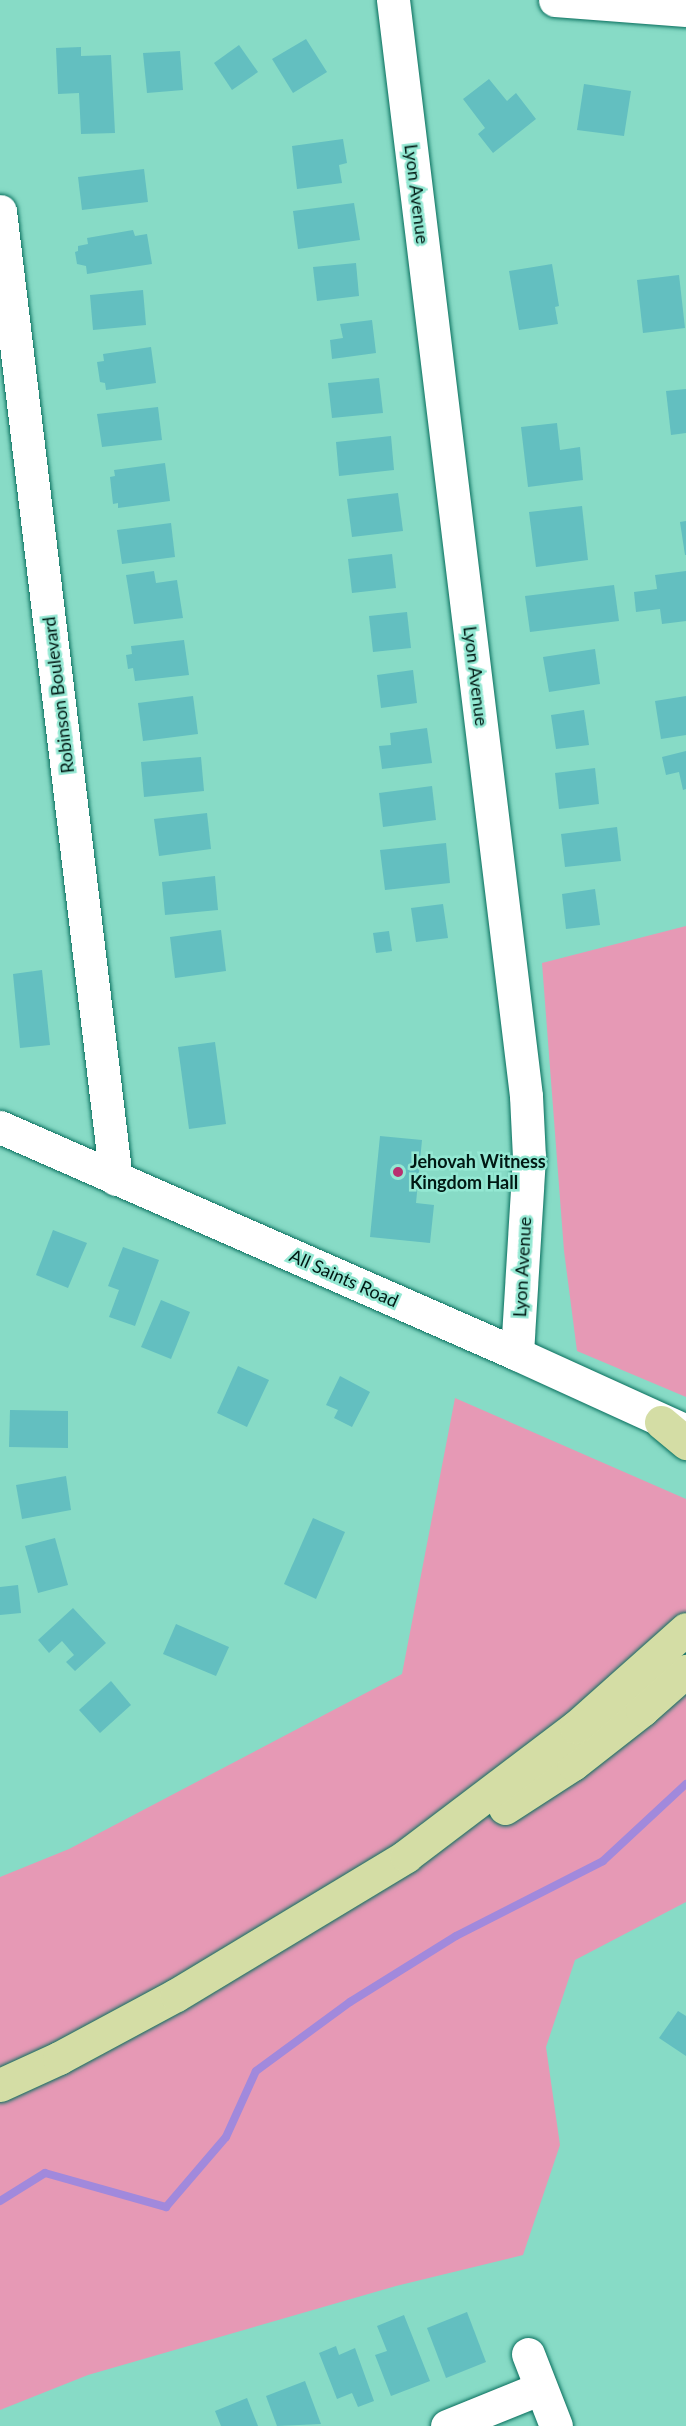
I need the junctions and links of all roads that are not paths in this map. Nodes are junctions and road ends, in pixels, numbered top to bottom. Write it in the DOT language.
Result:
graph roads {
  1 [pos="393,0"];
  2 [pos="555,0"];
  3 [pos="686,10"];
  4 [pos="0,211"];
  5 [pos="0,1127"];
  6 [pos="116,1179"];
  7 [pos="517,1354"];
  8 [pos="673,1427"];
  9 [pos="686,1443"];
  10 [pos="686,1629"];
  11 [pos="686,1671"];
  12 [pos="686,1677"];
  13 [pos="642,1710"];
  14 [pos="406,1856"];
  15 [pos="0,2085"];
  16 [pos="528,2354"];
  17 [pos="541,2388"];
  18 [pos="447,2426"];
  19 [pos="556,2426"];
  1 -- 7 [label="street, Lyon Avenue"];
  2 -- 3 [label="street"];
  4 -- 6 [label="street, Robinson Boulevard"];
  5 -- 6 [label="street, All Saints Road"];
  6 -- 7 [label="street, All Saints Road"];
  7 -- 8 [label="street, All Saints Road"];
  8 -- 9 [label="main road"];
  10 -- 14 [label="main road"];
  11 -- 13 [label="main road"];
  12 -- 13 [label="main road"];
  13 -- 14 [label="main road"];
  14 -- 15 [label="main road"];
  16 -- 17 [label="street"];
  17 -- 18 [label="street"];
  17 -- 19 [label="street"];
}
